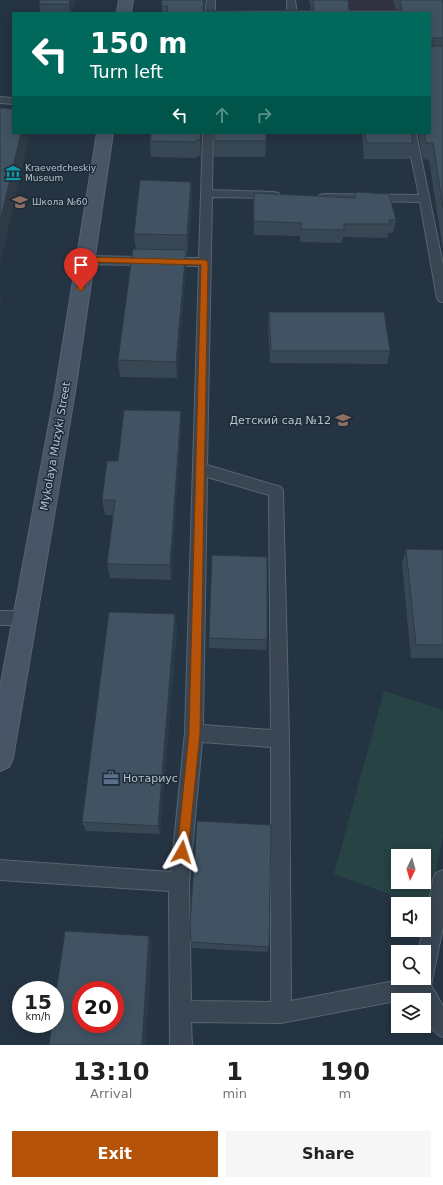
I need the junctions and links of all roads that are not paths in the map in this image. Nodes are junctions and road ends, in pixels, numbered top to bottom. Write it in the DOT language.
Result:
graph roads {
  1 [pos="126,0"];
  2 [pos="211,0"];
  3 [pos="291,0"];
  4 [pos="124,12"];
  5 [pos="210,12"];
  6 [pos="292,12"];
  7 [pos="0,100"];
  8 [pos="12,101"];
  9 [pos="104,134"];
  10 [pos="208,134"];
  11 [pos="411,134"];
  12 [pos="206,194"];
  13 [pos="284,196"];
  14 [pos="316,197"];
  15 [pos="425,199"];
  16 [pos="85,260"];
  17 [pos="205,262"];
  18 [pos="443,298"];
  19 [pos="200,469"];
  20 [pos="0,618"];
  21 [pos="24,618"];
  22 [pos="194,733"];
  23 [pos="280,739"];
  24 [pos="0,758"];
  25 [pos="0,870"];
  26 [pos="443,880"];
  27 [pos="179,882"];
  28 [pos="430,945"];
  29 [pos="398,985"];
  30 [pos="426,985"];
  31 [pos="180,1010"];
  32 [pos="281,1013"];
  33 [pos="443,1027"];
  34 [pos="181,1045"];
  1 -- 4 [label="main road"];
  2 -- 5 [label="lane"];
  3 -- 6 [label="lane"];
  7 -- 8 [label="lane"];
  9 -- 16 [label="main road, Mykolaya Muzyki Street"];
  10 -- 12 [label="lane"];
  11 -- 15 [label="lane"];
  12 -- 13 [label="lane"];
  12 -- 17 [label="lane"];
  14 -- 15 [label="lane"];
  15 -- 18 [label="lane"];
  16 -- 17 [label="lane"];
  16 -- 21 [label="main road, Mykolaya Muzyki Street"];
  17 -- 19 [label="lane"];
  19 -- 22 [label="lane"];
  19 -- 23 [label="lane"];
  20 -- 21 [label="lane"];
  21 -- 24 [label="main road, Mykolaya Muzyki Street"];
  22 -- 23 [label="lane"];
  22 -- 27 [label="lane"];
  23 -- 32 [label="lane"];
  25 -- 27 [label="lane"];
  26 -- 28 [label="lane"];
  27 -- 31 [label="lane"];
  29 -- 32 [label="lane"];
  30 -- 33 [label="lane"];
  31 -- 32 [label="lane"];
  31 -- 34 [label="lane"];
}
